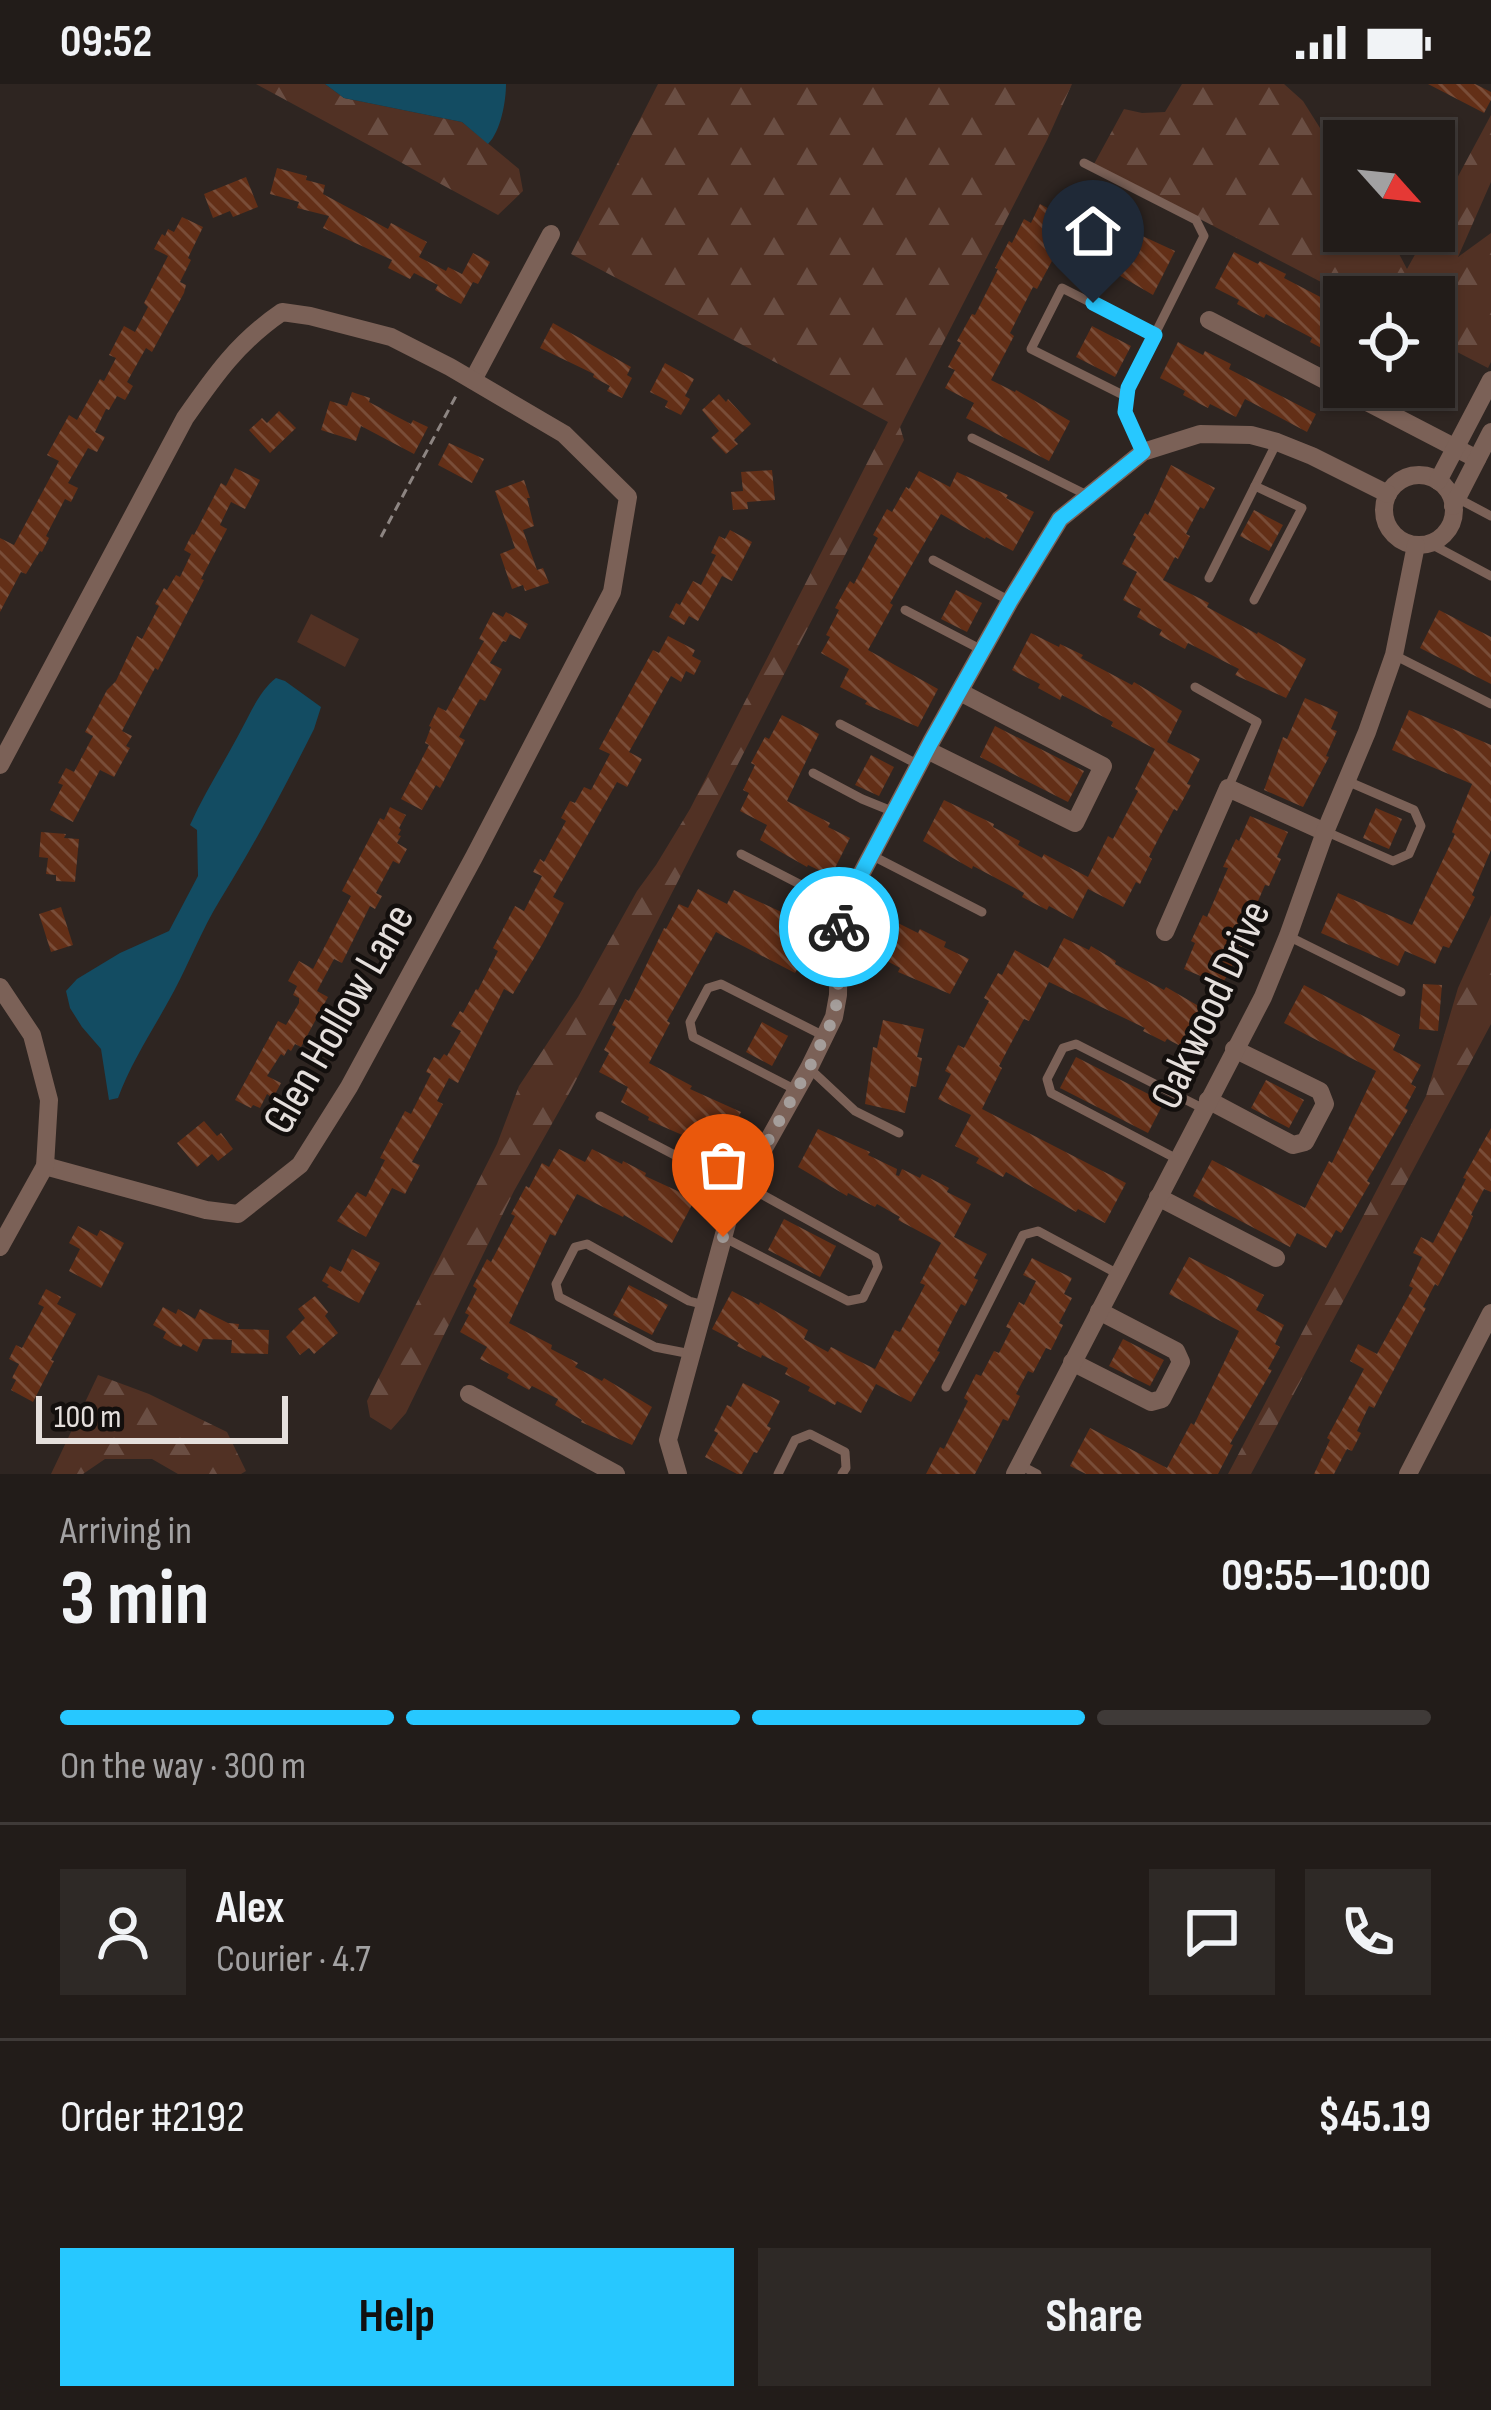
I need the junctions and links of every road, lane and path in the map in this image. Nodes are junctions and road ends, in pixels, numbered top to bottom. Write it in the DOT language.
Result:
graph roads {
  1 [pos="1084,163"];
  2 [pos="551,234"];
  3 [pos="1209,320"];
  4 [pos="1155,335"];
  5 [pos="472,380"];
  6 [pos="1491,380"];
  7 [pos="456,396"];
  8 [pos="1127,397"];
  9 [pos="1491,432"];
  10 [pos="972,438"];
  11 [pos="1277,442"];
  12 [pos="1455,447"];
  13 [pos="1143,452"];
  14 [pos="1478,458"];
  15 [pos="1438,481"];
  16 [pos="1255,486"];
  17 [pos="1388,494"];
  18 [pos="1089,496"];
  19 [pos="1455,502"];
  20 [pos="1491,516"];
  21 [pos="381,537"];
  22 [pos="1423,544"];
  23 [pos="933,560"];
  24 [pos="1491,576"];
  25 [pos="1209,578"];
  26 [pos="1254,600"];
  27 [pos="1010,601"];
  28 [pos="905,610"];
  29 [pos="982,650"];
  30 [pos="1394,655"];
  31 [pos="1195,687"];
  32 [pos="960,692"];
  33 [pos="1491,704"];
  34 [pos="840,724"];
  35 [pos="923,758"];
  36 [pos="0,765"];
  37 [pos="813,773"];
  38 [pos="1347,781"];
  39 [pos="1228,788"];
  40 [pos="894,812"];
  41 [pos="1325,832"];
  42 [pos="741,854"];
  43 [pos="872,855"];
  44 [pos="844,907"];
  45 [pos="982,912"];
  46 [pos="1165,932"];
  47 [pos="1288,936"];
  48 [pos="0,988"];
  49 [pos="1401,992"];
  50 [pos="826,1037"];
  51 [pos="1234,1049"];
  52 [pos="809,1068"];
  53 [pos="797,1090"];
  54 [pos="1206,1104"];
  55 [pos="600,1116"];
  56 [pos="899,1133"];
  57 [pos="1177,1160"];
  58 [pos="45,1166"];
  59 [pos="743,1184"];
  60 [pos="1157,1197"];
  61 [pos="723,1237"];
  62 [pos="0,1247"];
  63 [pos="1276,1258"];
  64 [pos="1118,1274"];
  65 [pos="705,1305"];
  66 [pos="1099,1311"];
  67 [pos="1491,1313"];
  68 [pos="691,1354"];
  69 [pos="1072,1362"];
  70 [pos="946,1387"];
  71 [pos="469,1394"];
  72 [pos="671,1470"];
  73 [pos="1024,1471"];
  74 [pos="616,1474"];
  75 [pos="778,1474"];
  76 [pos="842,1474"];
  77 [pos="1408,1474"];
  1 -- 4 [label="lane"];
  2 -- 5 [label="street"];
  3 -- 12 [label="street"];
  4 -- 8 [label="lane"];
  4 -- 8 [label="lane"];
  5 -- 36 [label="street"];
  5 -- 58 [label="street, Glen Hollow Lane"];
  6 -- 12 [label="street"];
  7 -- 21 [label="path"];
  8 -- 13 [label="lane"];
  9 -- 14 [label="street"];
  10 -- 18 [label="lane"];
  11 -- 13 [label="street"];
  11 -- 16 [label="lane"];
  11 -- 17 [label="street"];
  12 -- 14 [label="street"];
  12 -- 15 [label="street"];
  13 -- 18 [label="street"];
  14 -- 19 [label="street"];
  15 -- 17 [label="street"];
  15 -- 19 [label="street"];
  16 -- 25 [label="lane"];
  16 -- 26 [label="lane"];
  17 -- 22 [label="street"];
  18 -- 27 [label="street"];
  19 -- 20 [label="lane"];
  19 -- 22 [label="street"];
  22 -- 24 [label="lane"];
  22 -- 30 [label="street, Oakwood Drive"];
  23 -- 27 [label="lane"];
  27 -- 29 [label="street"];
  28 -- 29 [label="lane"];
  29 -- 32 [label="street"];
  30 -- 33 [label="lane"];
  30 -- 38 [label="street, Oakwood Drive"];
  31 -- 39 [label="lane"];
  32 -- 35 [label="street"];
  32 -- 35 [label="street"];
  34 -- 35 [label="lane"];
  35 -- 40 [label="street"];
  37 -- 40 [label="lane"];
  38 -- 41 [label="street, Oakwood Drive"];
  38 -- 41 [label="lane"];
  39 -- 41 [label="street"];
  39 -- 46 [label="street"];
  40 -- 43 [label="street"];
  41 -- 47 [label="street, Oakwood Drive"];
  42 -- 44 [label="lane"];
  43 -- 44 [label="street"];
  43 -- 45 [label="lane"];
  44 -- 50 [label="street"];
  47 -- 49 [label="lane"];
  47 -- 51 [label="street, Oakwood Drive"];
  48 -- 58 [label="street"];
  50 -- 52 [label="street"];
  50 -- 53 [label="lane"];
  51 -- 54 [label="street, Oakwood Drive"];
  51 -- 54 [label="street"];
  52 -- 53 [label="street"];
  52 -- 56 [label="lane"];
  53 -- 59 [label="street"];
  54 -- 57 [label="street, Oakwood Drive"];
  54 -- 57 [label="lane"];
  55 -- 59 [label="lane"];
  57 -- 60 [label="street, Oakwood Drive"];
  58 -- 62 [label="street"];
  59 -- 61 [label="street"];
  59 -- 61 [label="lane"];
  60 -- 63 [label="street"];
  60 -- 64 [label="street, Oakwood Drive"];
  61 -- 65 [label="street"];
  64 -- 66 [label="street, Oakwood Drive"];
  64 -- 70 [label="lane"];
  65 -- 68 [label="street"];
  65 -- 68 [label="lane"];
  66 -- 69 [label="street, Oakwood Drive"];
  66 -- 69 [label="street"];
  67 -- 77 [label="street"];
  68 -- 72 [label="street"];
  69 -- 73 [label="street, Oakwood Drive"];
  71 -- 74 [label="street"];
  75 -- 76 [label="lane"];
}
